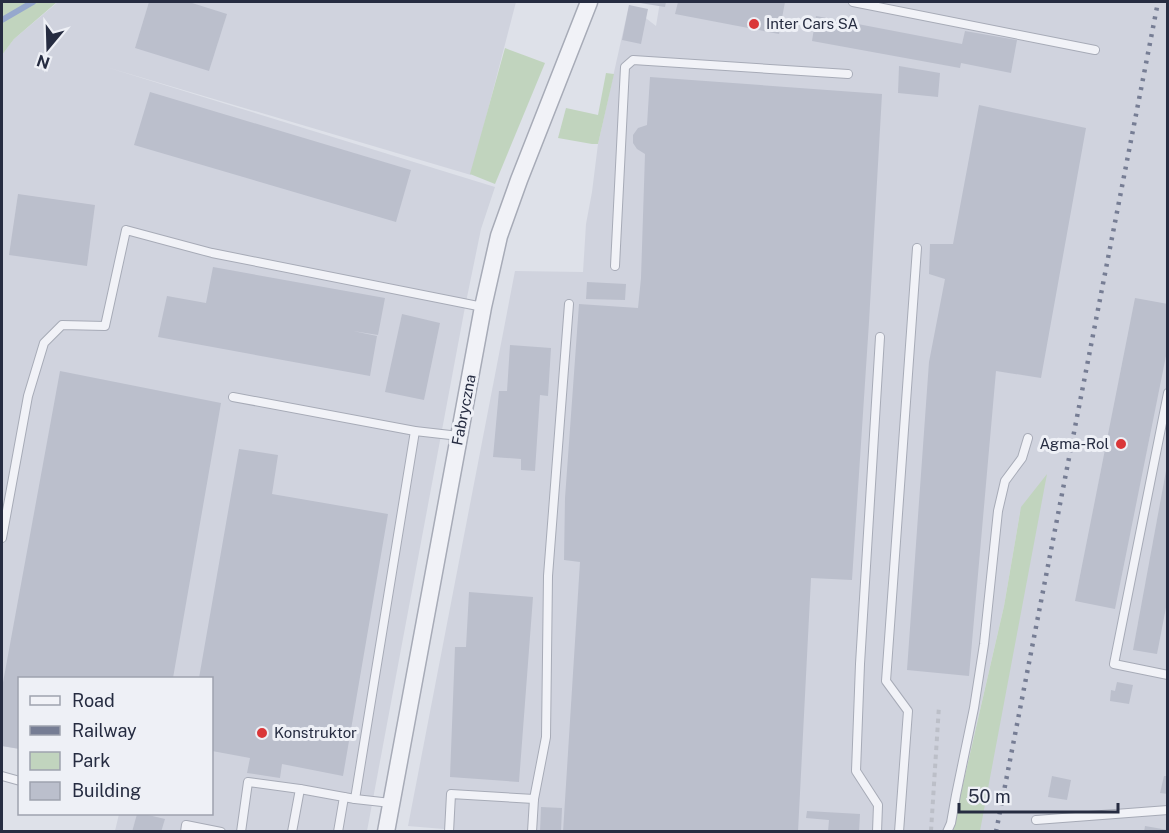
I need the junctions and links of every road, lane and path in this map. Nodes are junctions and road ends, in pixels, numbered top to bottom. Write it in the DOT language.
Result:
graph roads {
  1 [pos="589,2"];
  2 [pos="853,2"];
  3 [pos="1095,50"];
  4 [pos="848,74"];
  5 [pos="917,248"];
  6 [pos="615,267"];
  7 [pos="569,304"];
  8 [pos="483,307"];
  9 [pos="880,337"];
  10 [pos="1167,393"];
  11 [pos="233,397"];
  12 [pos="415,431"];
  13 [pos="459,436"];
  14 [pos="1028,438"];
  15 [pos="2,538"];
  16 [pos="1167,675"];
  17 [pos="939,706"];
  18 [pos="2,776"];
  19 [pos="18,780"];
  20 [pos="300,789"];
  21 [pos="344,797"];
  22 [pos="355,799"];
  23 [pos="534,799"];
  24 [pos="391,803"];
  25 [pos="1167,810"];
  26 [pos="1036,820"];
  27 [pos="185,831"];
  28 [pos="221,831"];
  29 [pos="241,831"];
  30 [pos="292,831"];
  31 [pos="338,831"];
  32 [pos="386,831"];
  33 [pos="449,831"];
  34 [pos="532,831"];
  35 [pos="877,831"];
  36 [pos="899,831"];
  37 [pos="931,831"];
  38 [pos="947,831"];
  1 -- 8 [label="street, Fabryczna"];
  2 -- 3 [label="lane"];
  4 -- 6 [label="lane"];
  5 -- 36 [label="lane"];
  7 -- 23 [label="lane"];
  8 -- 13 [label="street, Fabryczna"];
  8 -- 15 [label="lane"];
  9 -- 35 [label="lane"];
  10 -- 16 [label="lane"];
  11 -- 12 [label="lane"];
  12 -- 13 [label="lane"];
  12 -- 22 [label="lane"];
  13 -- 24 [label="street, Fabryczna"];
  14 -- 38 [label="lane"];
  17 -- 37 [label="path"];
  18 -- 19 [label="lane"];
  20 -- 21 [label="lane"];
  20 -- 29 [label="lane"];
  20 -- 30 [label="lane"];
  21 -- 22 [label="lane"];
  21 -- 31 [label="lane"];
  22 -- 24 [label="lane"];
  23 -- 33 [label="lane"];
  23 -- 34 [label="lane"];
  24 -- 32 [label="street, Fabryczna"];
  25 -- 26 [label="lane"];
  27 -- 28 [label="lane"];
}
